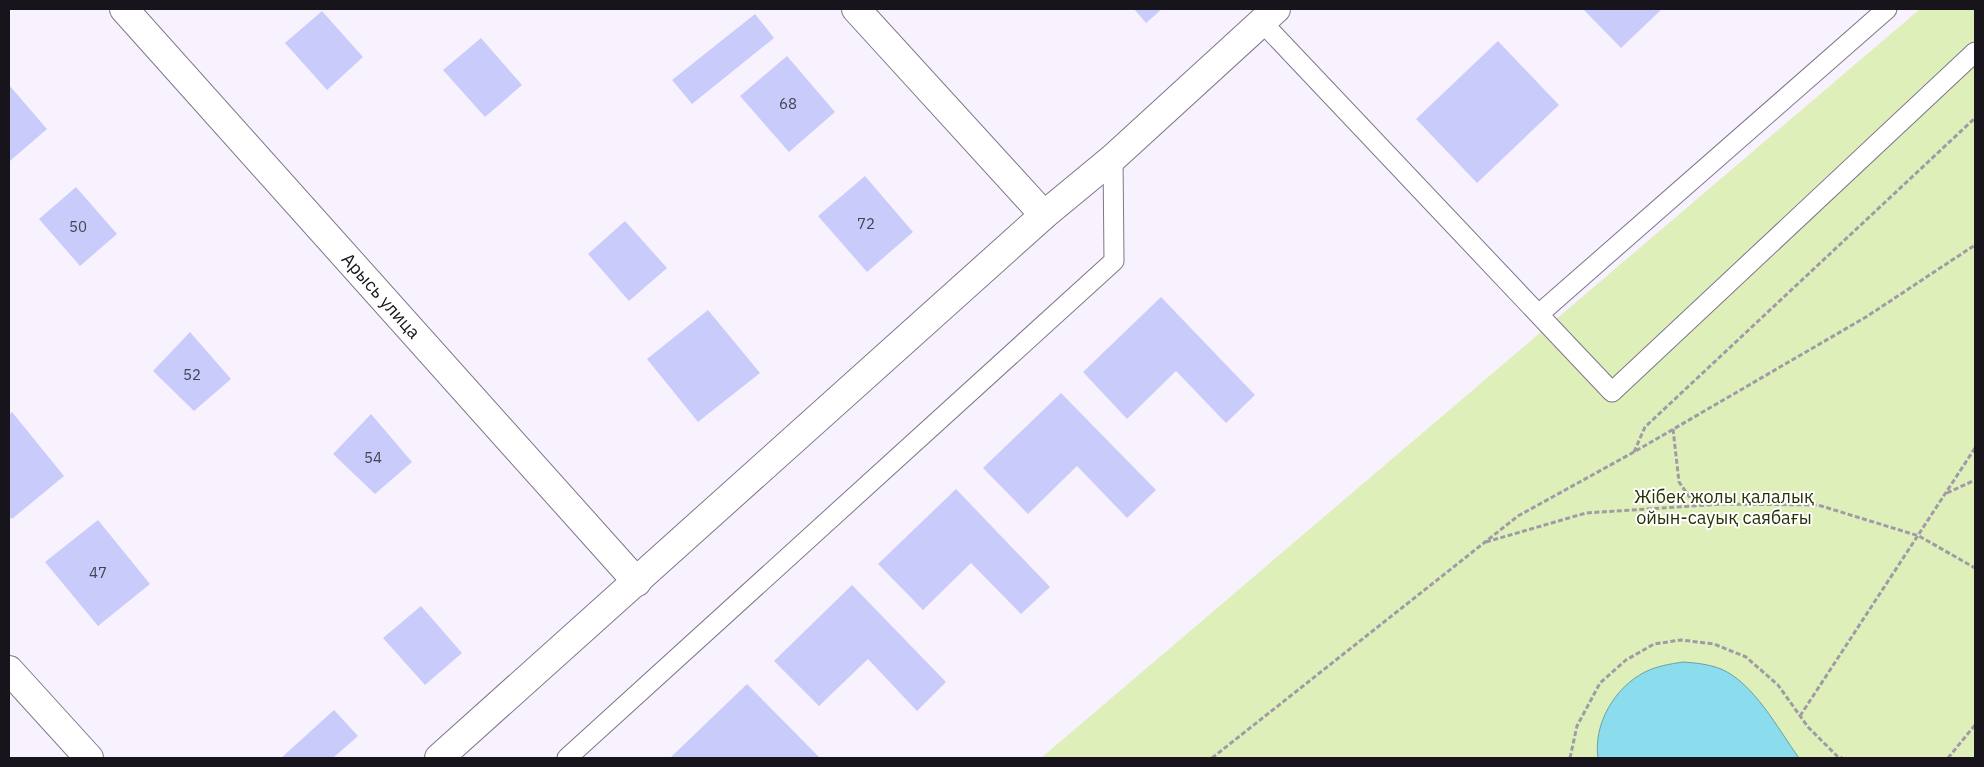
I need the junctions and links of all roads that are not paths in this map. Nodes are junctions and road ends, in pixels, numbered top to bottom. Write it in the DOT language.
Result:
graph roads {
  1 [pos="124,9"];
  2 [pos="856,9"];
  3 [pos="1888,9"];
  4 [pos="1269,15"];
  5 [pos="1975,52"];
  6 [pos="1112,158"];
  7 [pos="1044,215"];
  8 [pos="1539,314"];
  9 [pos="637,582"];
  10 [pos="9,670"];
  11 [pos="89,758"];
  12 [pos="438,758"];
  13 [pos="567,758"];
  1 -- 9 [label="street, Арысь улица"];
  2 -- 7 [label="street"];
  3 -- 8 [label="lane"];
  4 -- 6 [label="street"];
  4 -- 8 [label="lane"];
  5 -- 8 [label="lane"];
  6 -- 7 [label="street"];
  6 -- 13 [label="lane"];
  7 -- 9 [label="street"];
  9 -- 12 [label="street"];
  10 -- 11 [label="street"];
}
